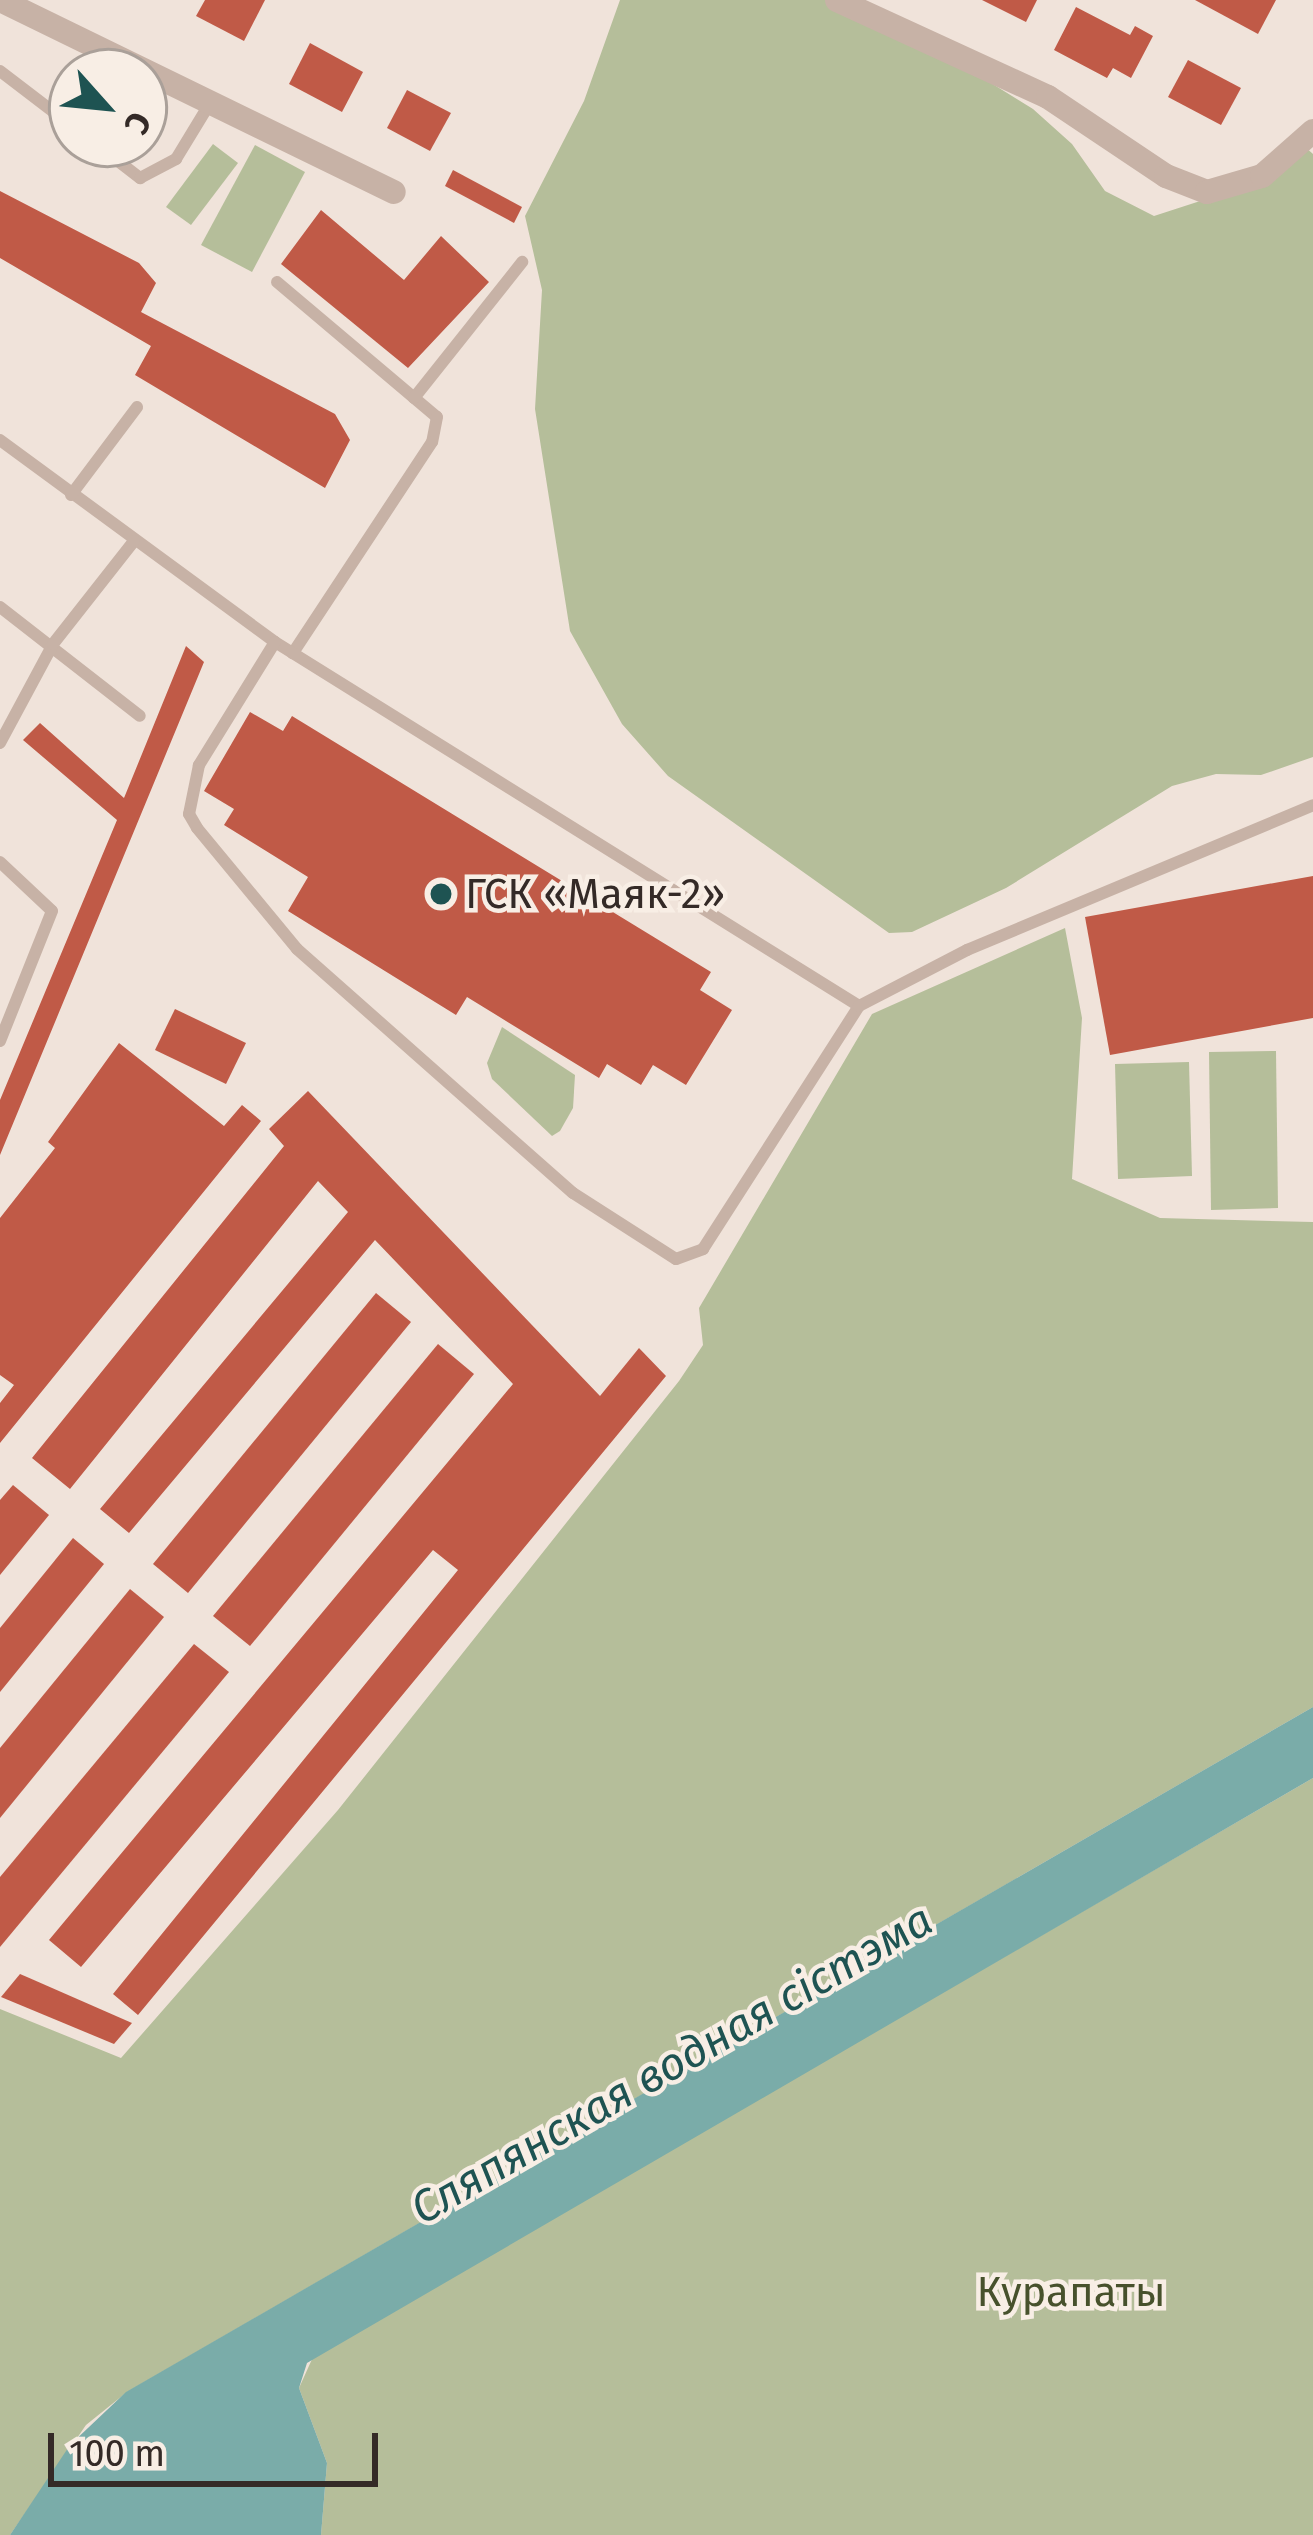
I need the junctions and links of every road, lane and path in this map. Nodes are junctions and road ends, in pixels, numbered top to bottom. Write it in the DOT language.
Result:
graph roads {
  1 [pos="837,0"];
  2 [pos="4,8"];
  3 [pos="80,48"];
  4 [pos="0,70"];
  5 [pos="168,86"];
  6 [pos="211,102"];
  7 [pos="48,105"];
  8 [pos="1313,131"];
  9 [pos="168,163"];
  10 [pos="127,168"];
  11 [pos="159,168"];
  12 [pos="394,192"];
  13 [pos="522,262"];
  14 [pos="277,282"];
  15 [pos="414,398"];
  16 [pos="137,407"];
  17 [pos="0,440"];
  18 [pos="70,495"];
  19 [pos="134,541"];
  20 [pos="0,607"];
  21 [pos="275,642"];
  22 [pos="53,644"];
  23 [pos="292,652"];
  24 [pos="140,716"];
  25 [pos="2,735"];
  26 [pos="1313,805"];
  27 [pos="0,862"];
  28 [pos="859,1006"];
  29 [pos="0,1042"];
  1 -- 8 [label="street"];
  2 -- 3 [label="street"];
  4 -- 7 [label="lane"];
  5 -- 6 [label="street"];
  6 -- 9 [label="lane"];
  6 -- 12 [label="street"];
  10 -- 11 [label="lane"];
  13 -- 15 [label="lane"];
  14 -- 15 [label="lane"];
  15 -- 23 [label="lane"];
  16 -- 18 [label="lane"];
  17 -- 18 [label="lane"];
  18 -- 19 [label="lane"];
  19 -- 21 [label="lane"];
  19 -- 22 [label="lane"];
  20 -- 22 [label="lane"];
  21 -- 23 [label="lane"];
  21 -- 28 [label="lane"];
  22 -- 24 [label="lane"];
  22 -- 25 [label="lane"];
  23 -- 28 [label="lane"];
  26 -- 28 [label="lane"];
  27 -- 29 [label="lane"];
}
